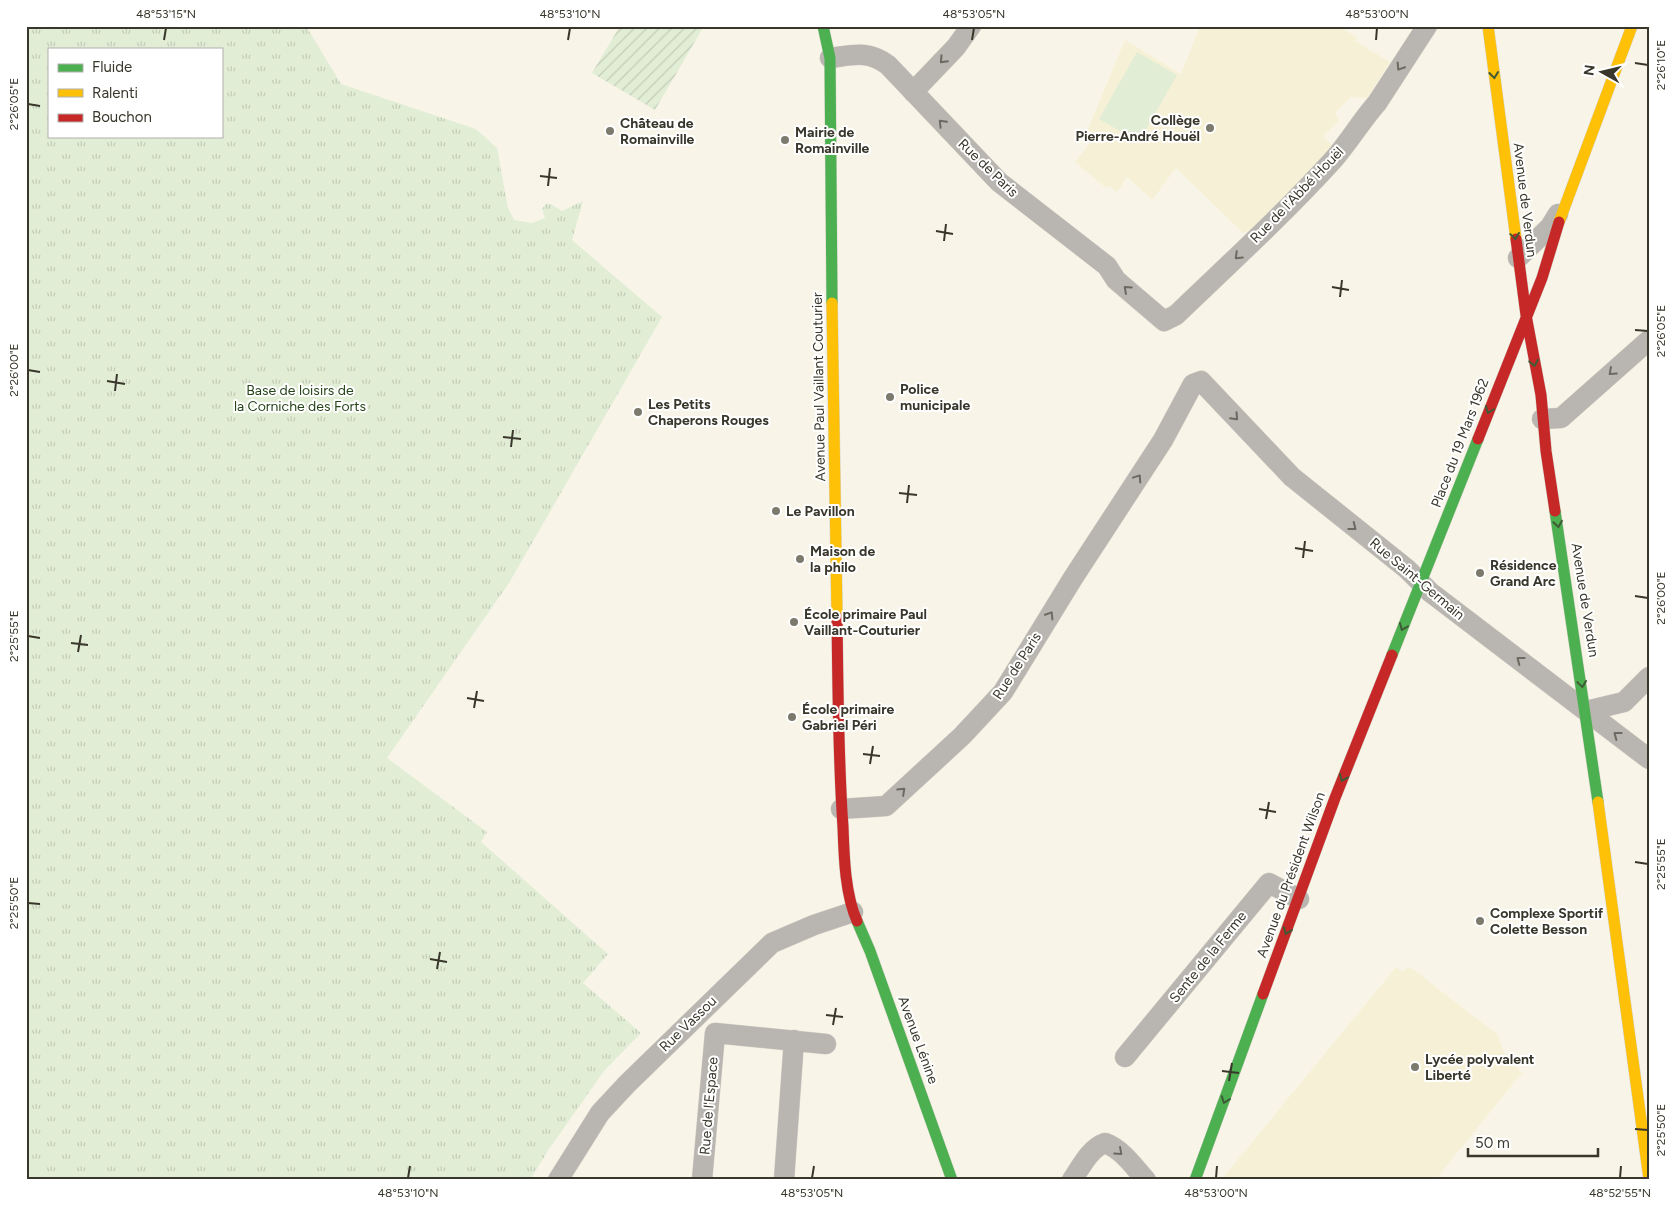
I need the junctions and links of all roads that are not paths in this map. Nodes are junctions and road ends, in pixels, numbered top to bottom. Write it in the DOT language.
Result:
graph roads {
  1 [pos="823,26"];
  2 [pos="971,26"];
  3 [pos="1427,26"];
  4 [pos="1488,26"];
  5 [pos="1632,26"];
  6 [pos="830,58"];
  7 [pos="913,92"];
  8 [pos="1564,206"];
  9 [pos="1518,258"];
  10 [pos="1526,315"];
  11 [pos="1164,321"];
  12 [pos="1649,340"];
  13 [pos="1201,381"];
  14 [pos="1542,419"];
  15 [pos="1421,582"];
  16 [pos="1649,677"];
  17 [pos="1586,711"];
  18 [pos="1649,759"];
  19 [pos="841,809"];
  20 [pos="1299,899"];
  21 [pos="853,912"];
  22 [pos="697,1016"];
  23 [pos="715,1032"];
  24 [pos="794,1040"];
  25 [pos="826,1044"];
  26 [pos="1125,1058"];
  27 [pos="1649,1179"];
  28 [pos="558,1180"];
  29 [pos="702,1180"];
  30 [pos="784,1180"];
  31 [pos="952,1180"];
  32 [pos="1072,1180"];
  33 [pos="1146,1180"];
  34 [pos="1196,1180"];
  1 -- 6 [label="street, Avenue Paul Vaillant Couturier"];
  2 -- 7 [label="street, one-way"];
  3 -- 11 [label="street, Rue de l'Abbé Houël, one-way"];
  4 -- 9 [label="street, Avenue de Verdun, one-way"];
  5 -- 8 [label="street, Place du 19 Mars 1962"];
  6 -- 7 [label="street, Rue de Paris"];
  6 -- 19 [label="street, Avenue Paul Vaillant Couturier"];
  11 -- 7 [label="street, Rue de Paris, one-way"];
  8 -- 9 [label="street"];
  8 -- 10 [label="street, Place du 19 Mars 1962"];
  9 -- 10 [label="street, Avenue de Verdun"];
  10 -- 14 [label="street, Avenue de Verdun, one-way"];
  10 -- 15 [label="street, Place du 19 Mars 1962, one-way"];
  12 -- 14 [label="street, one-way"];
  13 -- 15 [label="street, Rue Saint-Germain, one-way"];
  19 -- 13 [label="street, Rue de Paris, one-way"];
  14 -- 17 [label="street, Avenue de Verdun, one-way"];
  17 -- 15 [label="street, Rue Saint-Germain, one-way"];
  15 -- 20 [label="street, Avenue du Président Wilson, one-way"];
  16 -- 17 [label="street"];
  18 -- 17 [label="street, Rue Saint-Germain, one-way"];
  17 -- 27 [label="street, Avenue de Verdun"];
  19 -- 21 [label="street"];
  20 -- 26 [label="street, Sente de la Ferme"];
  20 -- 34 [label="street, Avenue du Président Wilson, one-way"];
  21 -- 22 [label="street, Rue Vassou"];
  21 -- 31 [label="street, Avenue Lénine"];
  22 -- 23 [label="street"];
  22 -- 28 [label="street, Rue Vassou"];
  23 -- 24 [label="street"];
  23 -- 29 [label="street, Rue de l'Espace"];
  24 -- 25 [label="street"];
  24 -- 30 [label="street"];
  32 -- 33 [label="street, one-way"];
}
